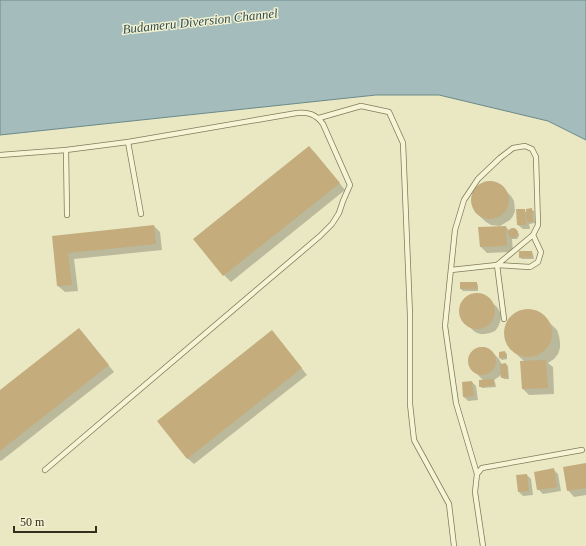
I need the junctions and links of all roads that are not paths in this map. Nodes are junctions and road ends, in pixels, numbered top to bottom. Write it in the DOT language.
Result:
graph roads {
  1 [pos="318,118"];
  2 [pos="128,142"];
  3 [pos="66,150"];
  4 [pos="0,155"];
  5 [pos="141,214"];
  6 [pos="67,215"];
  7 [pos="533,235"];
  8 [pos="497,265"];
  9 [pos="451,270"];
  10 [pos="504,319"];
  11 [pos="582,450"];
  12 [pos="44,470"];
  13 [pos="477,474"];
  14 [pos="454,546"];
  15 [pos="483,546"];
  1 -- 2 [label="lane"];
  1 -- 12 [label="lane"];
  1 -- 14 [label="lane"];
  2 -- 3 [label="lane"];
  2 -- 5 [label="lane"];
  3 -- 4 [label="lane"];
  3 -- 6 [label="lane"];
  7 -- 8 [label="lane"];
  7 -- 8 [label="lane"];
  7 -- 9 [label="lane"];
  8 -- 9 [label="lane"];
  8 -- 10 [label="lane"];
  9 -- 13 [label="lane"];
  11 -- 13 [label="lane"];
  13 -- 15 [label="lane"];
}
